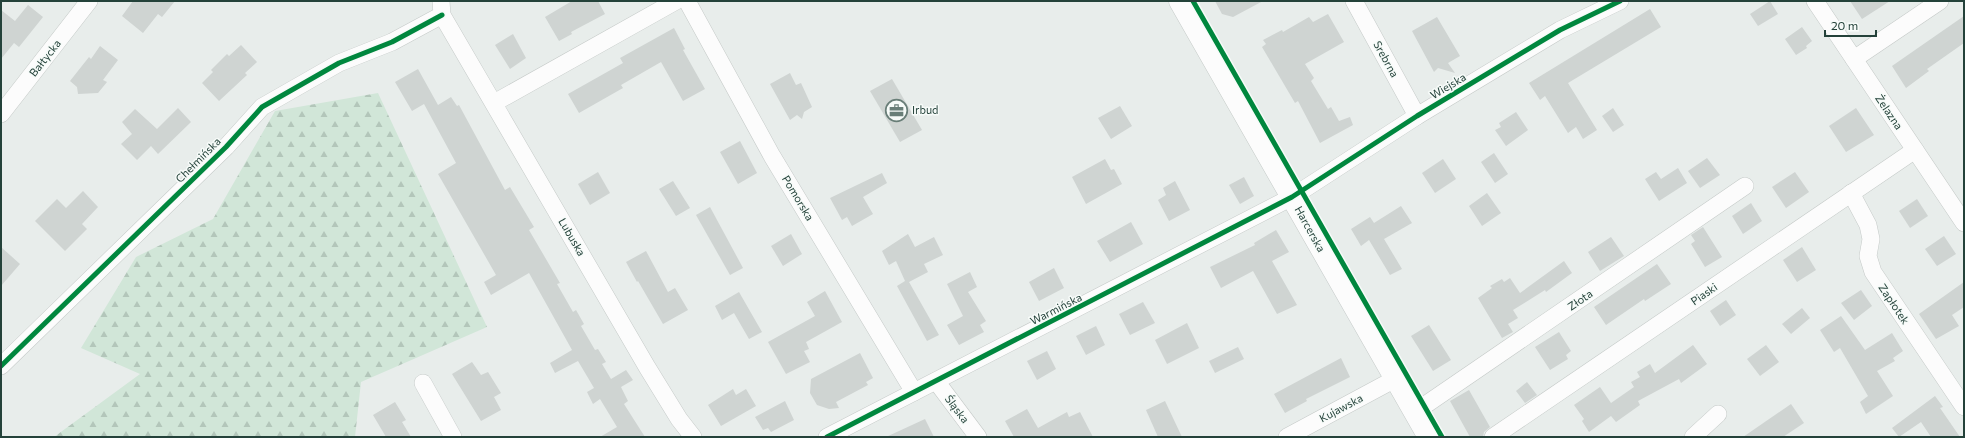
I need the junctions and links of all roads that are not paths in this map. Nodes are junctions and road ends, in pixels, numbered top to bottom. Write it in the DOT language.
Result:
graph roads {
  1 [pos="89,1"];
  2 [pos="676,1"];
  3 [pos="687,1"];
  4 [pos="1180,1"];
  5 [pos="1354,1"];
  6 [pos="1620,1"];
  7 [pos="1815,1"];
  8 [pos="1940,1"];
  9 [pos="441,8"];
  10 [pos="1854,59"];
  11 [pos="494,103"];
  12 [pos="1,114"];
  13 [pos="1418,116"];
  14 [pos="1915,150"];
  15 [pos="1745,186"];
  16 [pos="1851,193"];
  17 [pos="1292,197"];
  18 [pos="1964,223"];
  19 [pos="1,366"];
  20 [pos="1395,379"];
  21 [pos="936,381"];
  22 [pos="422,383"];
  23 [pos="914,392"];
  24 [pos="1964,407"];
  25 [pos="1415,412"];
  26 [pos="1718,414"];
  27 [pos="453,437"];
  28 [pos="693,437"];
  29 [pos="828,437"];
  30 [pos="978,437"];
  31 [pos="1287,437"];
  32 [pos="1429,437"];
  33 [pos="1493,437"];
  34 [pos="1693,437"];
  1 -- 12 [label="street, Bałtycka"];
  2 -- 11 [label="street"];
  3 -- 23 [label="street, Pomorska"];
  4 -- 17 [label="street, Harcerska"];
  5 -- 13 [label="street, Srebrna"];
  6 -- 13 [label="street, Wiejska"];
  7 -- 10 [label="street, Żelazna"];
  8 -- 10 [label="street"];
  9 -- 11 [label="street, Lubuska"];
  9 -- 19 [label="street, Chełmińska"];
  10 -- 14 [label="street, Żelazna"];
  11 -- 28 [label="street, Lubuska"];
  13 -- 17 [label="street, Wiejska"];
  14 -- 16 [label="street, Piaski"];
  14 -- 18 [label="street, Żelazna"];
  15 -- 25 [label="street, Złota"];
  16 -- 24 [label="street, Zapłotek"];
  16 -- 33 [label="street, Piaski"];
  17 -- 20 [label="street, Harcerska"];
  17 -- 21 [label="street, Warmińska"];
  20 -- 25 [label="street, Harcerska"];
  20 -- 31 [label="street, Kujawska"];
  21 -- 23 [label="street, Warmińska"];
  21 -- 30 [label="street, Śląska"];
  22 -- 27 [label="street"];
  23 -- 29 [label="street, Warmińska"];
  25 -- 32 [label="street, Harcerska"];
  26 -- 34 [label="street"];
}
